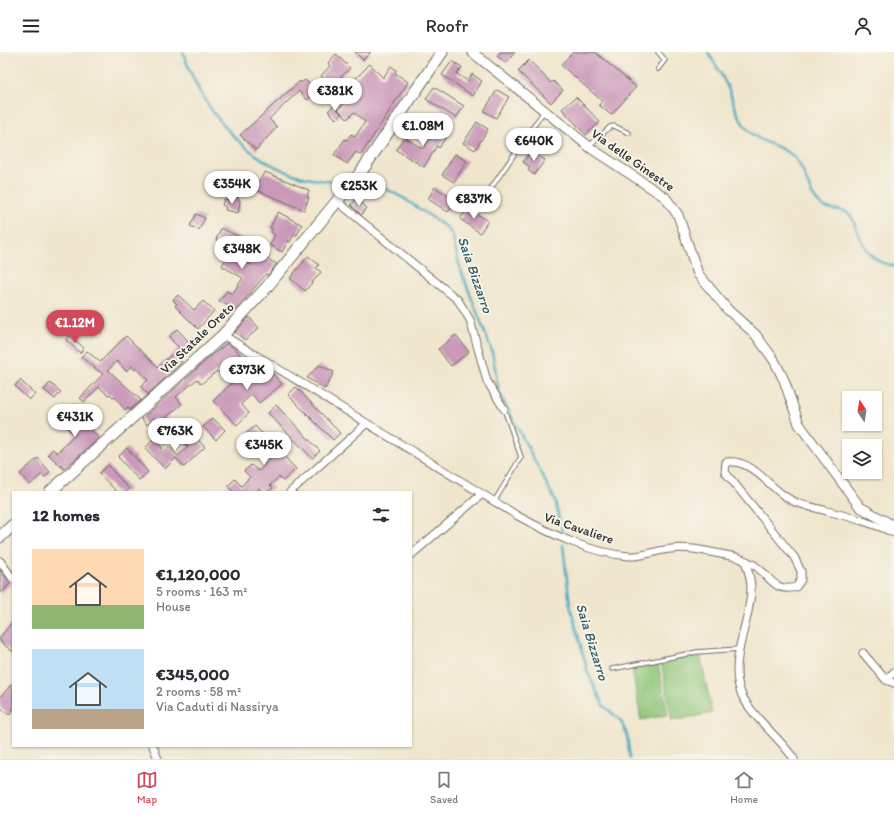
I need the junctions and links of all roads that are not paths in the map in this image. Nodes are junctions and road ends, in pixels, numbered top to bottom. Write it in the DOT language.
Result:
graph roads {
  1 [pos="442,52"];
  2 [pos="472,52"];
  3 [pos="658,52"];
  4 [pos="658,69"];
  5 [pos="545,111"];
  6 [pos="629,133"];
  7 [pos="588,146"];
  8 [pos="487,194"];
  9 [pos="338,202"];
  10 [pos="224,335"];
  11 [pos="504,409"];
  12 [pos="367,423"];
  13 [pos="51,491"];
  14 [pos="291,491"];
  15 [pos="481,494"];
  16 [pos="494,502"];
  17 [pos="12,526"];
  18 [pos="894,526"];
  19 [pos="894,532"];
  20 [pos="0,537"];
  21 [pos="412,554"];
  22 [pos="0,561"];
  23 [pos="745,561"];
  24 [pos="12,578"];
  25 [pos="740,649"];
  26 [pos="863,653"];
  27 [pos="612,669"];
  28 [pos="894,672"];
  29 [pos="886,680"];
  30 [pos="894,684"];
  31 [pos="153,747"];
  32 [pos="158,759"];
  33 [pos="794,759"];
  1 -- 9 [label="main road, Via Statale Oreto"];
  2 -- 5 [label="street, Via delle Ginestre"];
  3 -- 4 [label="lane"];
  5 -- 7 [label="street, Via delle Ginestre"];
  5 -- 8 [label="lane"];
  6 -- 7 [label="lane"];
  7 -- 18 [label="street, Via delle Ginestre"];
  9 -- 10 [label="main road, Via Statale Oreto"];
  9 -- 11 [label="street"];
  10 -- 12 [label="street, Via Cavaliere"];
  10 -- 13 [label="main road, Via Statale Oreto"];
  11 -- 16 [label="lane"];
  12 -- 14 [label="street"];
  12 -- 15 [label="street, Via Cavaliere"];
  15 -- 16 [label="street, Via Cavaliere"];
  15 -- 21 [label="street"];
  16 -- 23 [label="street, Via Cavaliere"];
  17 -- 20 [label="main road"];
  19 -- 23 [label="street, Via Cavaliere"];
  22 -- 24 [label="street"];
  23 -- 25 [label="street"];
  25 -- 27 [label="lane"];
  25 -- 33 [label="street"];
  26 -- 29 [label="street"];
  28 -- 29 [label="street"];
  29 -- 30 [label="street"];
  31 -- 32 [label="street"];
}
